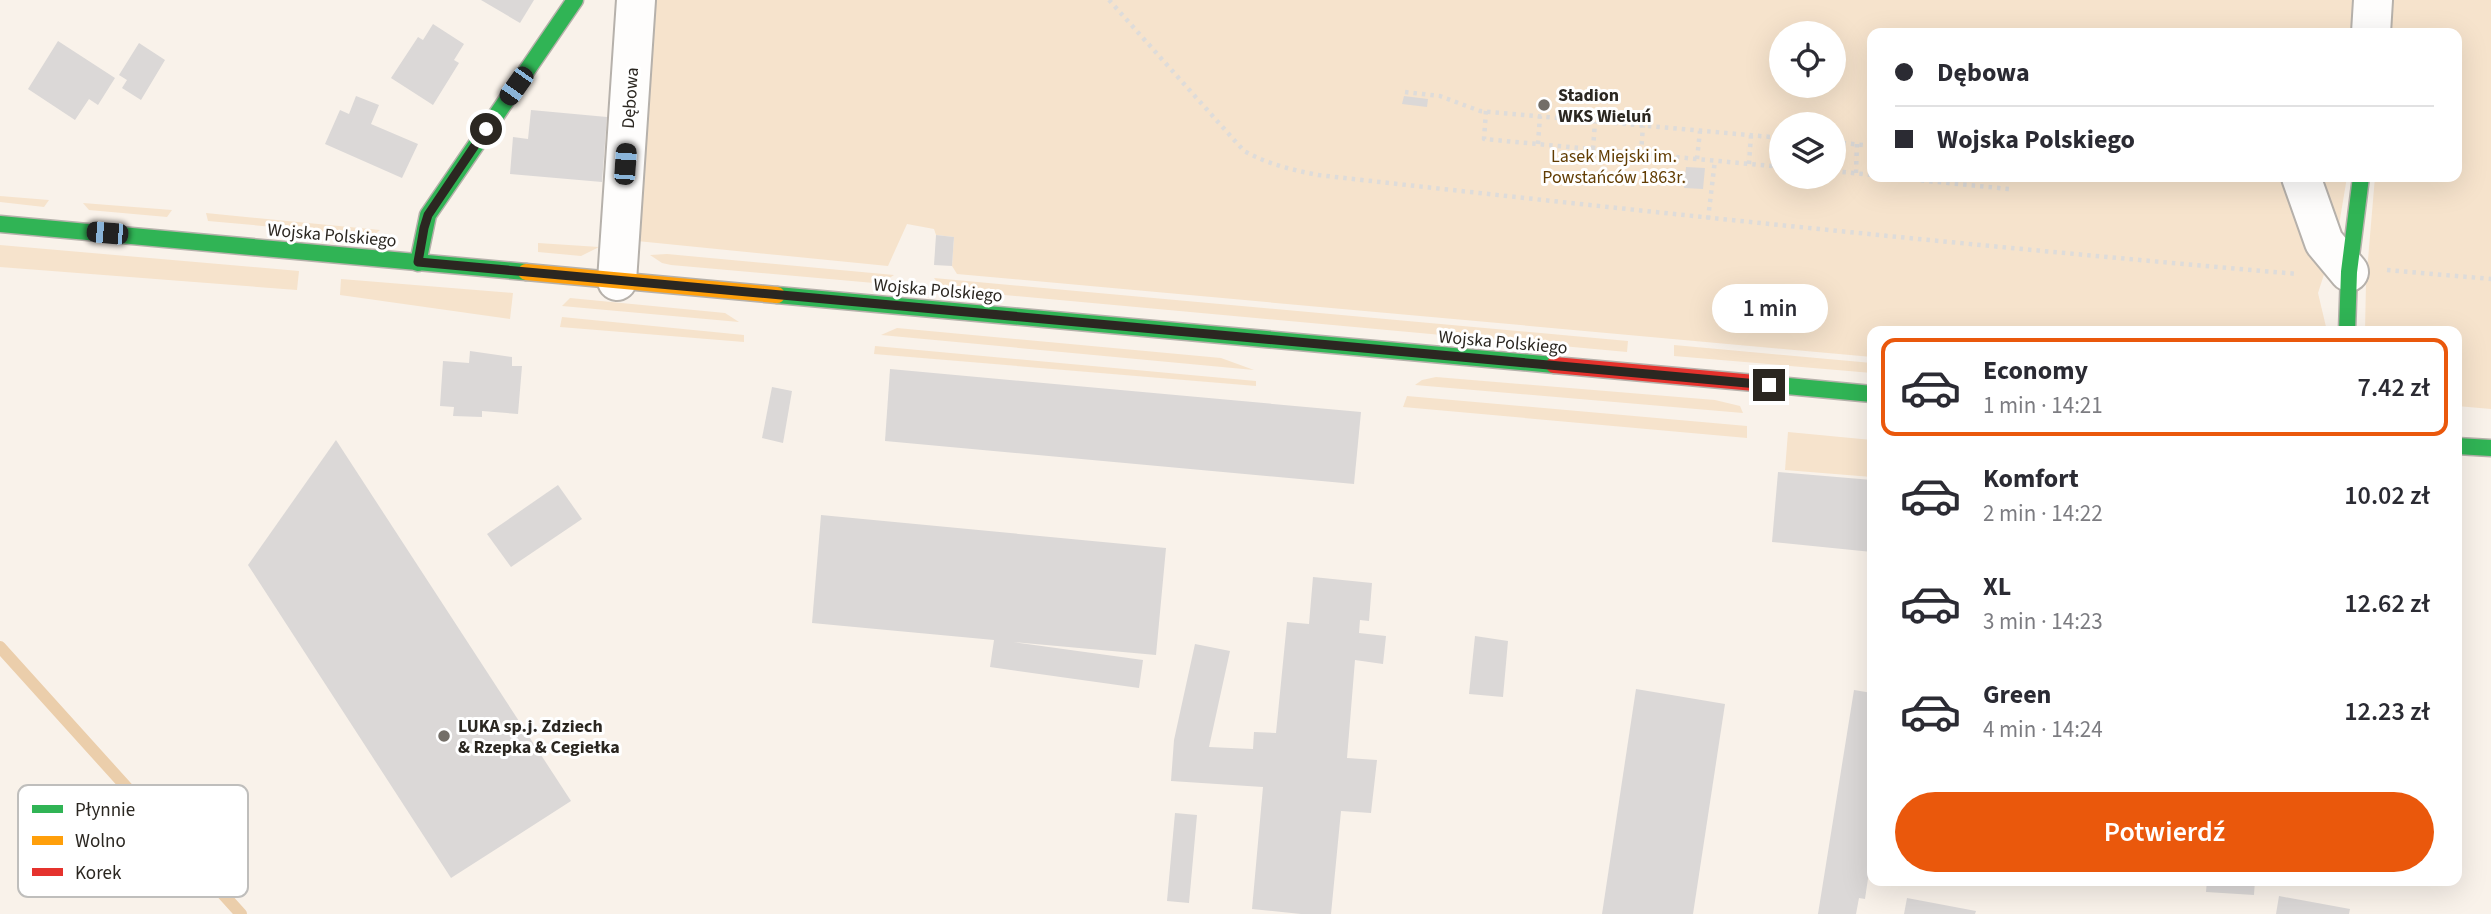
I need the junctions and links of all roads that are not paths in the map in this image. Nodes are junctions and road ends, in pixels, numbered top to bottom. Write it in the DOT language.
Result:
graph roads {
  1 [pos="575,0"];
  2 [pos="636,0"];
  3 [pos="2373,0"];
  4 [pos="2371,28"];
  5 [pos="2303,182"];
  6 [pos="2360,182"];
  7 [pos="0,223"];
  8 [pos="418,262"];
  9 [pos="2349,272"];
  10 [pos="617,281"];
  11 [pos="2347,326"];
  12 [pos="1867,394"];
  13 [pos="2462,446"];
  14 [pos="2491,448"];
  1 -- 8 [label="street"];
  2 -- 10 [label="street, Dębowa"];
  3 -- 4 [label="street"];
  5 -- 9 [label="street"];
  6 -- 9 [label="street"];
  7 -- 8 [label="street, Wojska Polskiego"];
  8 -- 10 [label="street, Wojska Polskiego"];
  9 -- 11 [label="street"];
  10 -- 12 [label="street, Wojska Polskiego"];
  13 -- 14 [label="street"];
}
